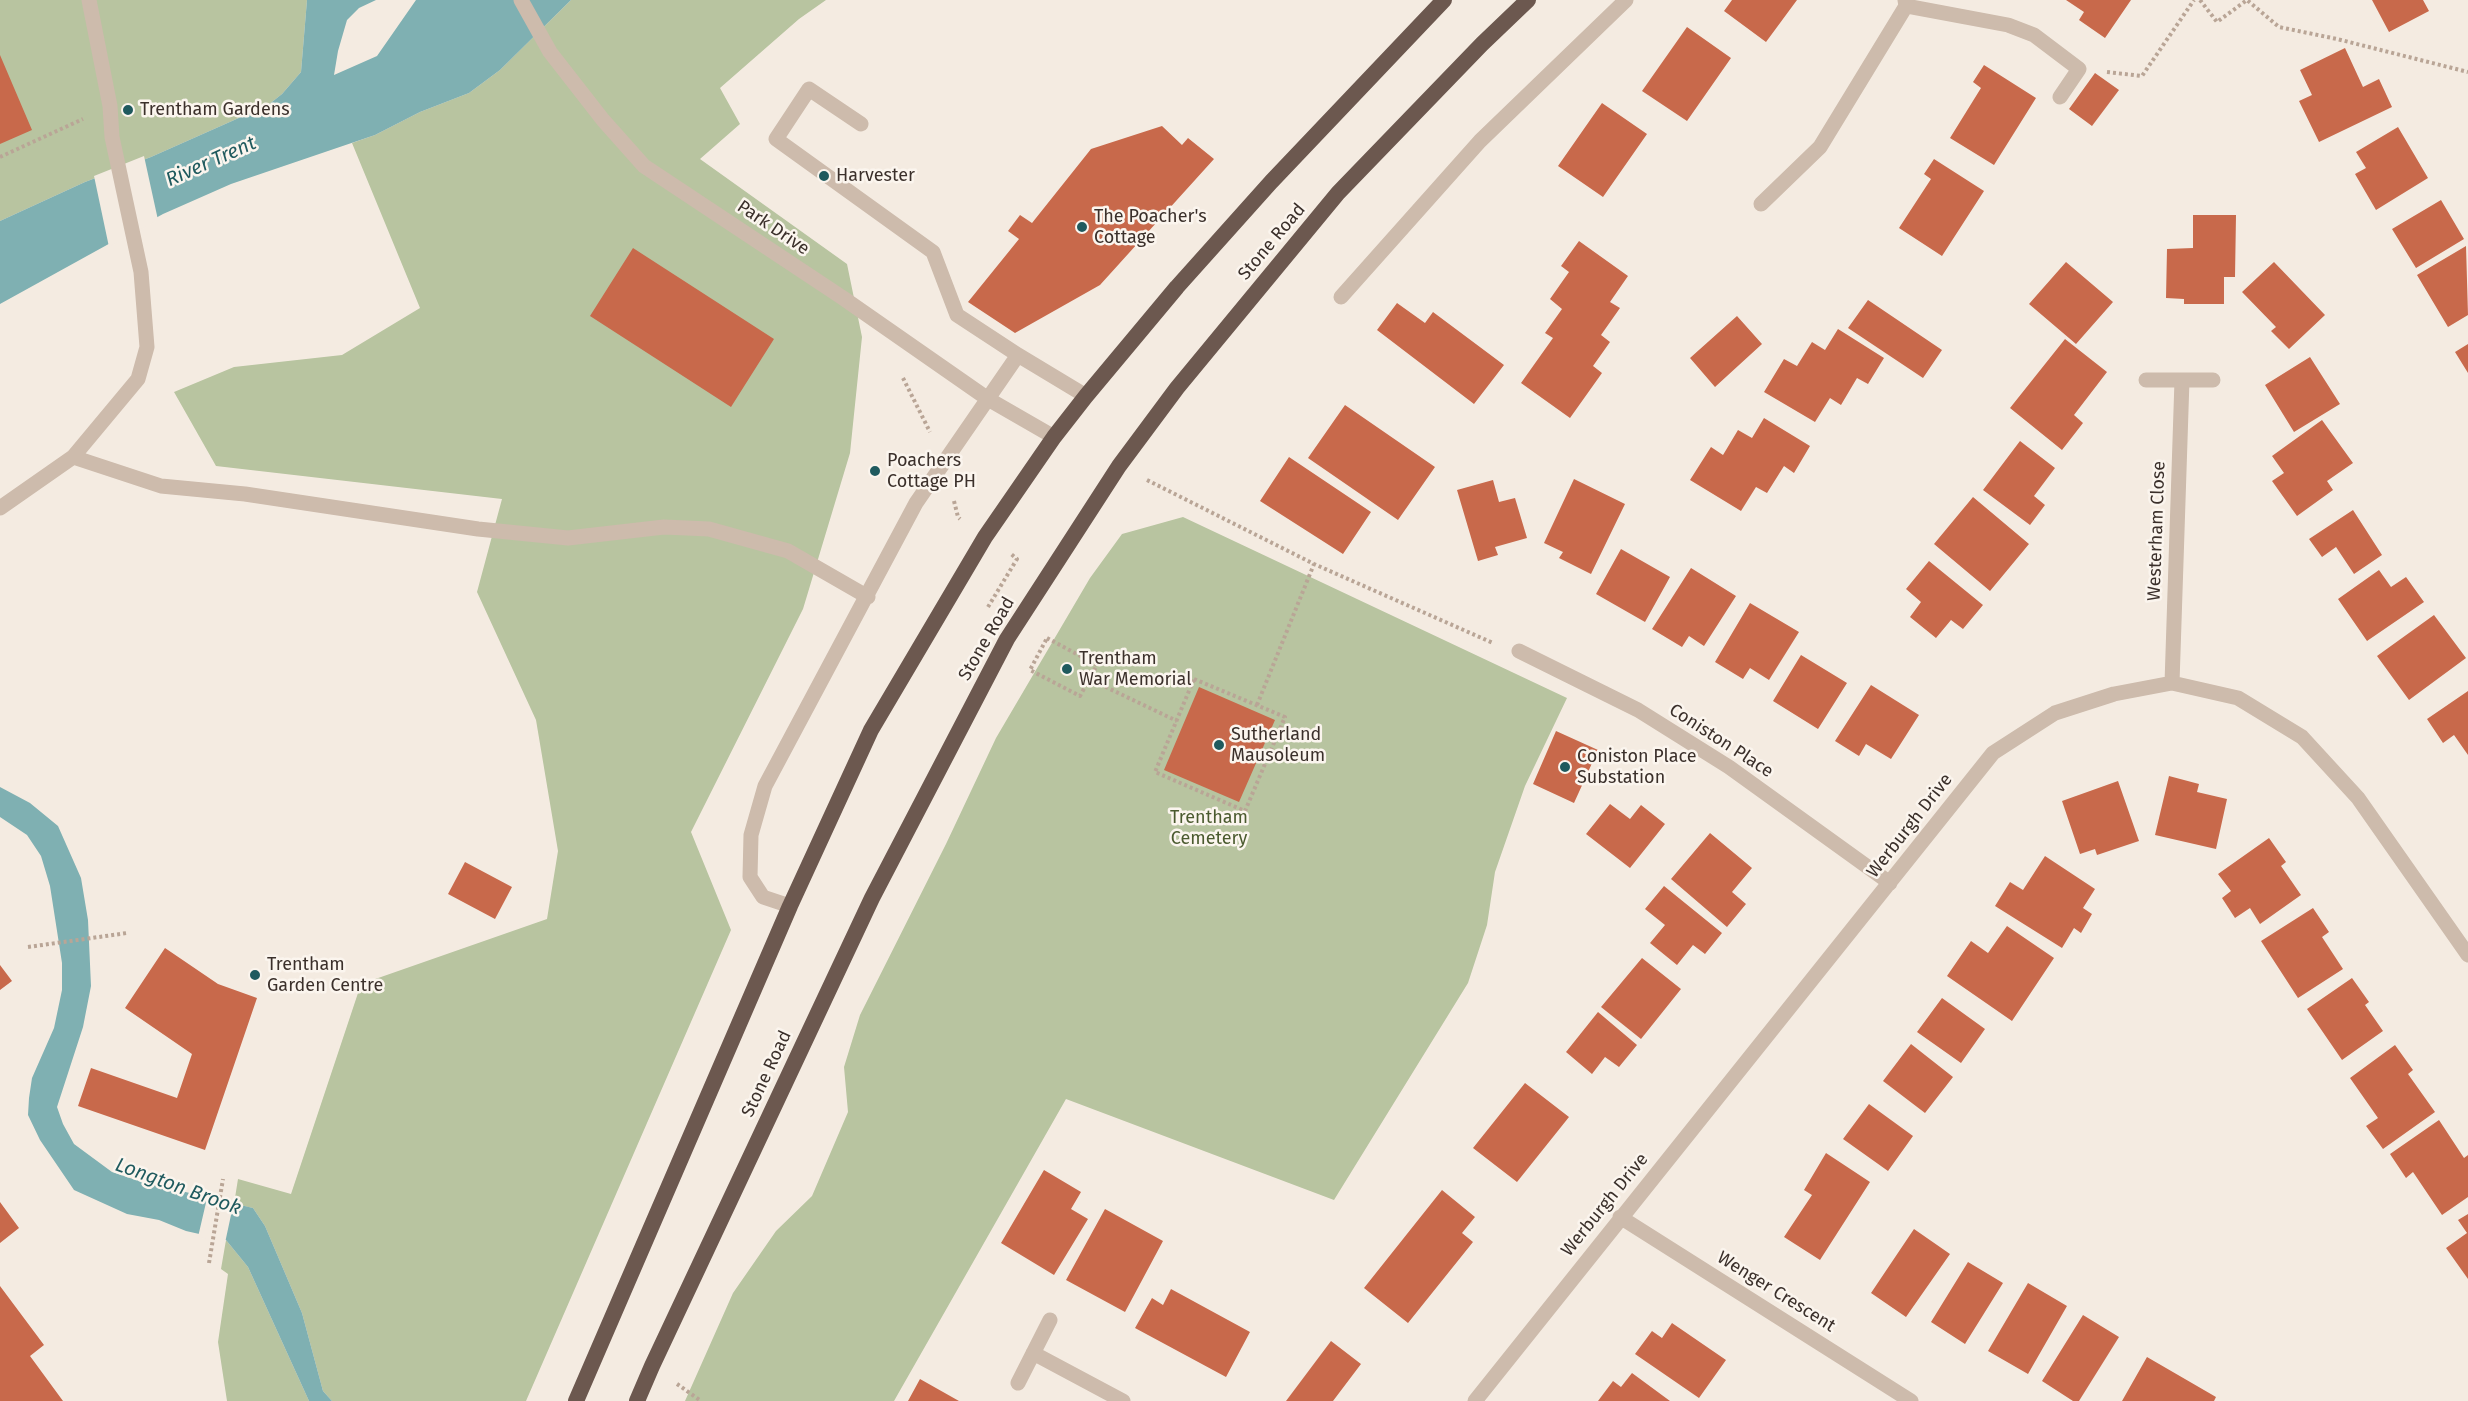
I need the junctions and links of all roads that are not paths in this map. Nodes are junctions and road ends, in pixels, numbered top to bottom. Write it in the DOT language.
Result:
graph roads {
  1 [pos="89,0"];
  2 [pos="521,0"];
  3 [pos="1444,0"];
  4 [pos="1528,0"];
  5 [pos="1626,0"];
  6 [pos="1906,3"];
  7 [pos="2060,97"];
  8 [pos="861,124"];
  9 [pos="1761,204"];
  10 [pos="1341,297"];
  11 [pos="1018,356"];
  12 [pos="2146,380"];
  13 [pos="2182,380"];
  14 [pos="2213,380"];
  15 [pos="1086,396"];
  16 [pos="988,399"];
  17 [pos="1054,437"];
  18 [pos="73,457"];
  19 [pos="0,508"];
  20 [pos="868,597"];
  21 [pos="1519,651"];
  22 [pos="2172,684"];
  23 [pos="1890,883"];
  24 [pos="790,906"];
  25 [pos="2468,955"];
  26 [pos="1620,1216"];
  27 [pos="1050,1320"];
  28 [pos="1033,1353"];
  29 [pos="1018,1383"];
  30 [pos="576,1401"];
  31 [pos="637,1401"];
  32 [pos="1124,1401"];
  33 [pos="1475,1401"];
  34 [pos="1911,1401"];
  1 -- 18 [label="street"];
  2 -- 16 [label="street, Park Drive"];
  3 -- 15 [label="highway"];
  4 -- 31 [label="highway, Stone Road"];
  5 -- 10 [label="street"];
  6 -- 7 [label="street"];
  6 -- 9 [label="street"];
  8 -- 11 [label="street"];
  11 -- 15 [label="street"];
  11 -- 16 [label="street"];
  12 -- 13 [label="street"];
  13 -- 14 [label="street"];
  13 -- 22 [label="street, Westerham Close"];
  15 -- 17 [label="highway"];
  16 -- 17 [label="street, Park Drive"];
  16 -- 20 [label="street"];
  17 -- 24 [label="highway"];
  18 -- 19 [label="street"];
  18 -- 20 [label="street"];
  20 -- 24 [label="street"];
  21 -- 23 [label="street, Coniston Place"];
  22 -- 23 [label="street, Werburgh Drive"];
  22 -- 25 [label="street, Werburgh Drive"];
  23 -- 26 [label="street, Werburgh Drive"];
  24 -- 30 [label="highway"];
  26 -- 33 [label="street, Werburgh Drive"];
  26 -- 34 [label="street, Wenger Crescent"];
  27 -- 28 [label="street"];
  28 -- 29 [label="street"];
  28 -- 32 [label="street"];
}
